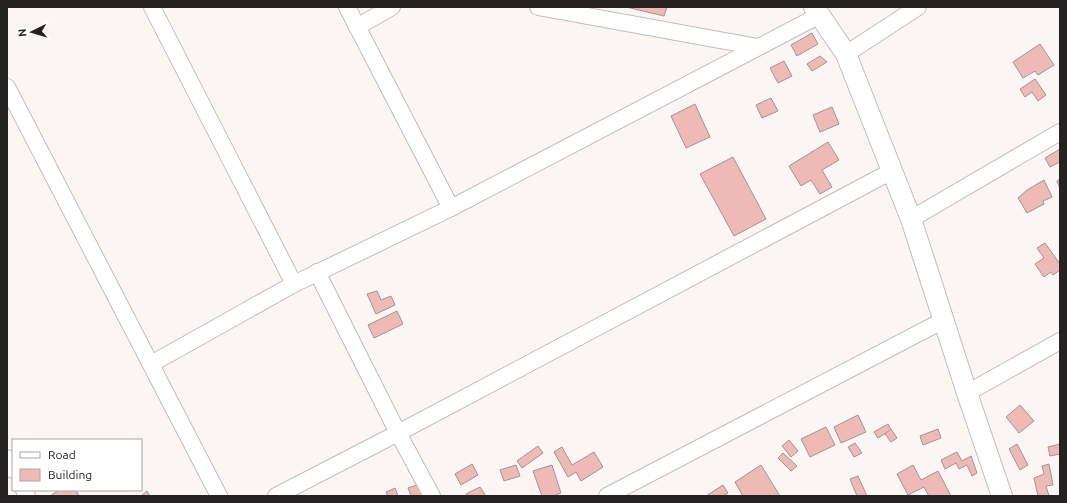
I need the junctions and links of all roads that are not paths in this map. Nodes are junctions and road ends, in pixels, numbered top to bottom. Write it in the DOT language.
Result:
graph roads {
  1 [pos="152,7"];
  2 [pos="347,7"];
  3 [pos="392,7"];
  4 [pos="538,7"];
  5 [pos="918,7"];
  6 [pos="817,11"];
  7 [pos="357,27"];
  8 [pos="758,47"];
  9 [pos="846,54"];
  10 [pos="7,87"];
  11 [pos="1060,132"];
  12 [pos="892,171"];
  13 [pos="451,208"];
  14 [pos="911,219"];
  15 [pos="317,272"];
  16 [pos="294,284"];
  17 [pos="944,320"];
  18 [pos="1060,341"];
  19 [pos="151,364"];
  20 [pos="967,394"];
  21 [pos="398,433"];
  22 [pos="7,458"];
  23 [pos="12,468"];
  24 [pos="219,496"];
  25 [pos="276,496"];
  26 [pos="432,496"];
  27 [pos="607,496"];
  28 [pos="1002,496"];
  1 -- 16 [label="street"];
  2 -- 7 [label="street"];
  3 -- 7 [label="street"];
  4 -- 8 [label="street"];
  5 -- 9 [label="street"];
  6 -- 8 [label="street"];
  6 -- 9 [label="street"];
  7 -- 13 [label="street"];
  8 -- 13 [label="street"];
  9 -- 12 [label="street"];
  10 -- 19 [label="street"];
  11 -- 14 [label="street"];
  12 -- 14 [label="street"];
  12 -- 21 [label="street"];
  13 -- 15 [label="street"];
  14 -- 17 [label="street"];
  15 -- 16 [label="street"];
  15 -- 21 [label="street"];
  16 -- 19 [label="street"];
  17 -- 20 [label="street"];
  17 -- 27 [label="street"];
  18 -- 20 [label="street"];
  19 -- 24 [label="street"];
  20 -- 28 [label="street"];
  21 -- 25 [label="street"];
  21 -- 26 [label="street"];
  22 -- 23 [label="street"];
}
